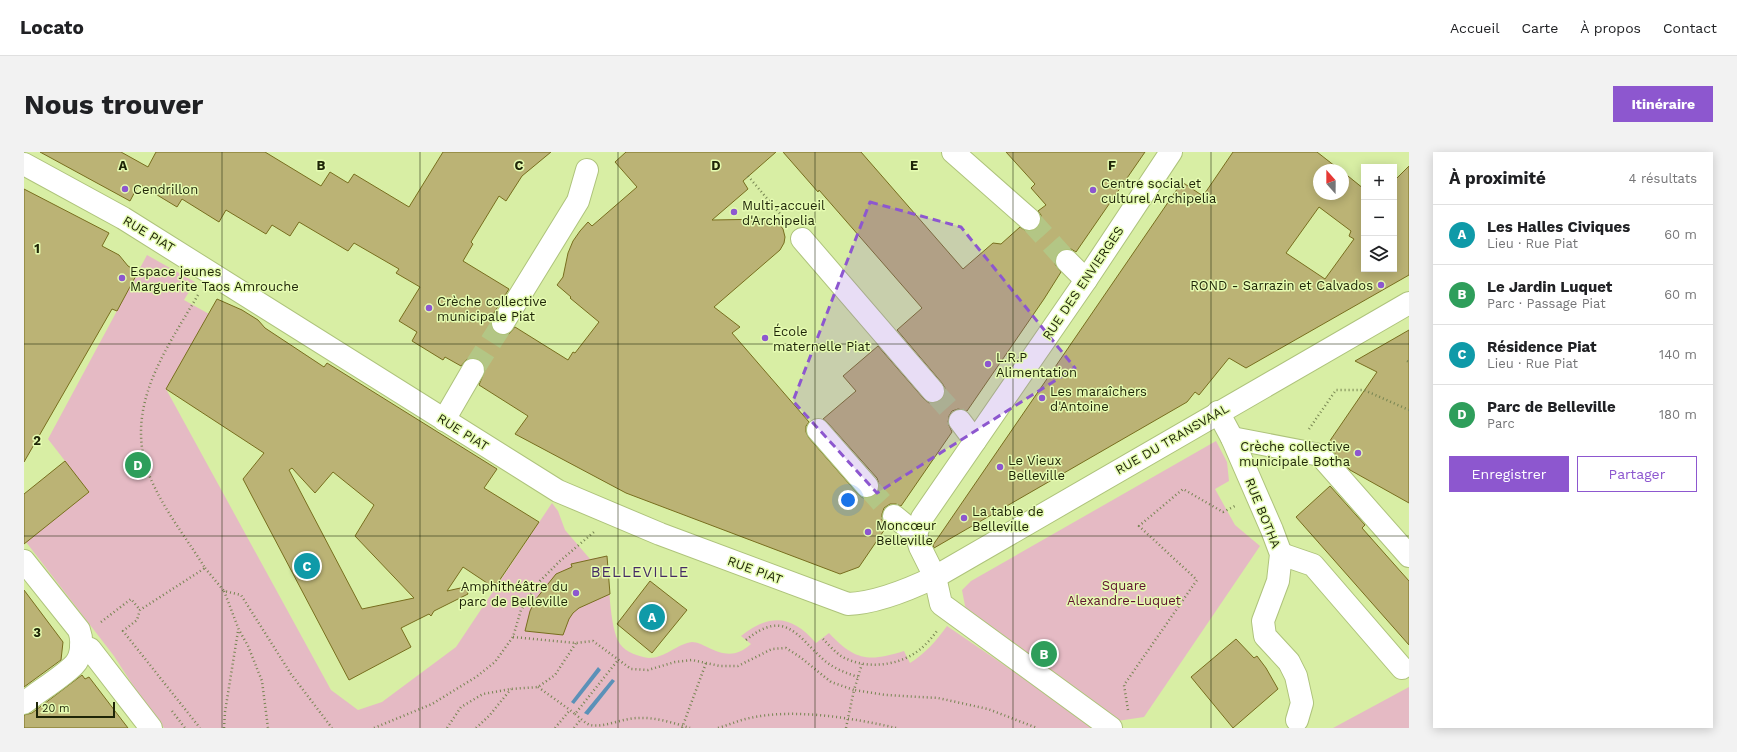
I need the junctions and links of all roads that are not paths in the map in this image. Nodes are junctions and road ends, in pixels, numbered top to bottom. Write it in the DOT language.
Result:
graph roads {
  1 [pos="953,152"];
  2 [pos="1171,152"];
  3 [pos="24,164"];
  4 [pos="587,170"];
  5 [pos="1029,219"];
  6 [pos="802,239"];
  7 [pos="1067,261"];
  8 [pos="1086,280"];
  9 [pos="1409,303"];
  10 [pos="503,323"];
  11 [pos="474,370"];
  12 [pos="933,391"];
  13 [pos="1218,412"];
  14 [pos="444,420"];
  15 [pos="960,422"];
  16 [pos="818,430"];
  17 [pos="1232,438"];
  18 [pos="975,441"];
  19 [pos="867,486"];
  20 [pos="894,516"];
  21 [pos="916,534"];
  22 [pos="1280,554"];
  23 [pos="1409,556"];
  24 [pos="24,561"];
  25 [pos="935,577"];
  26 [pos="81,646"];
  27 [pos="1402,668"];
  28 [pos="24,703"];
  29 [pos="1297,720"];
  30 [pos="151,728"];
  31 [pos="1111,728"];
  1 -- 5 [label="street"];
  2 -- 8 [label="street, RUE DES ENVIERGES"];
  3 -- 14 [label="street, RUE PIAT"];
  4 -- 10 [label="street"];
  6 -- 12 [label="street"];
  7 -- 8 [label="street"];
  8 -- 18 [label="street, RUE DES ENVIERGES"];
  9 -- 13 [label="street, RUE DU TRANSVAAL"];
  11 -- 14 [label="street"];
  13 -- 17 [label="street, RUE BOTHA"];
  13 -- 25 [label="street, RUE DU TRANSVAAL"];
  14 -- 25 [label="street, RUE PIAT"];
  15 -- 18 [label="street"];
  16 -- 19 [label="street"];
  17 -- 22 [label="street, RUE BOTHA"];
  17 -- 23 [label="street"];
  18 -- 21 [label="street, RUE DES ENVIERGES"];
  20 -- 21 [label="street"];
  21 -- 25 [label="street"];
  22 -- 27 [label="street"];
  22 -- 29 [label="street, RUE BOTHA"];
  24 -- 26 [label="street"];
  25 -- 31 [label="street"];
  26 -- 28 [label="street"];
  26 -- 30 [label="street"];
}
